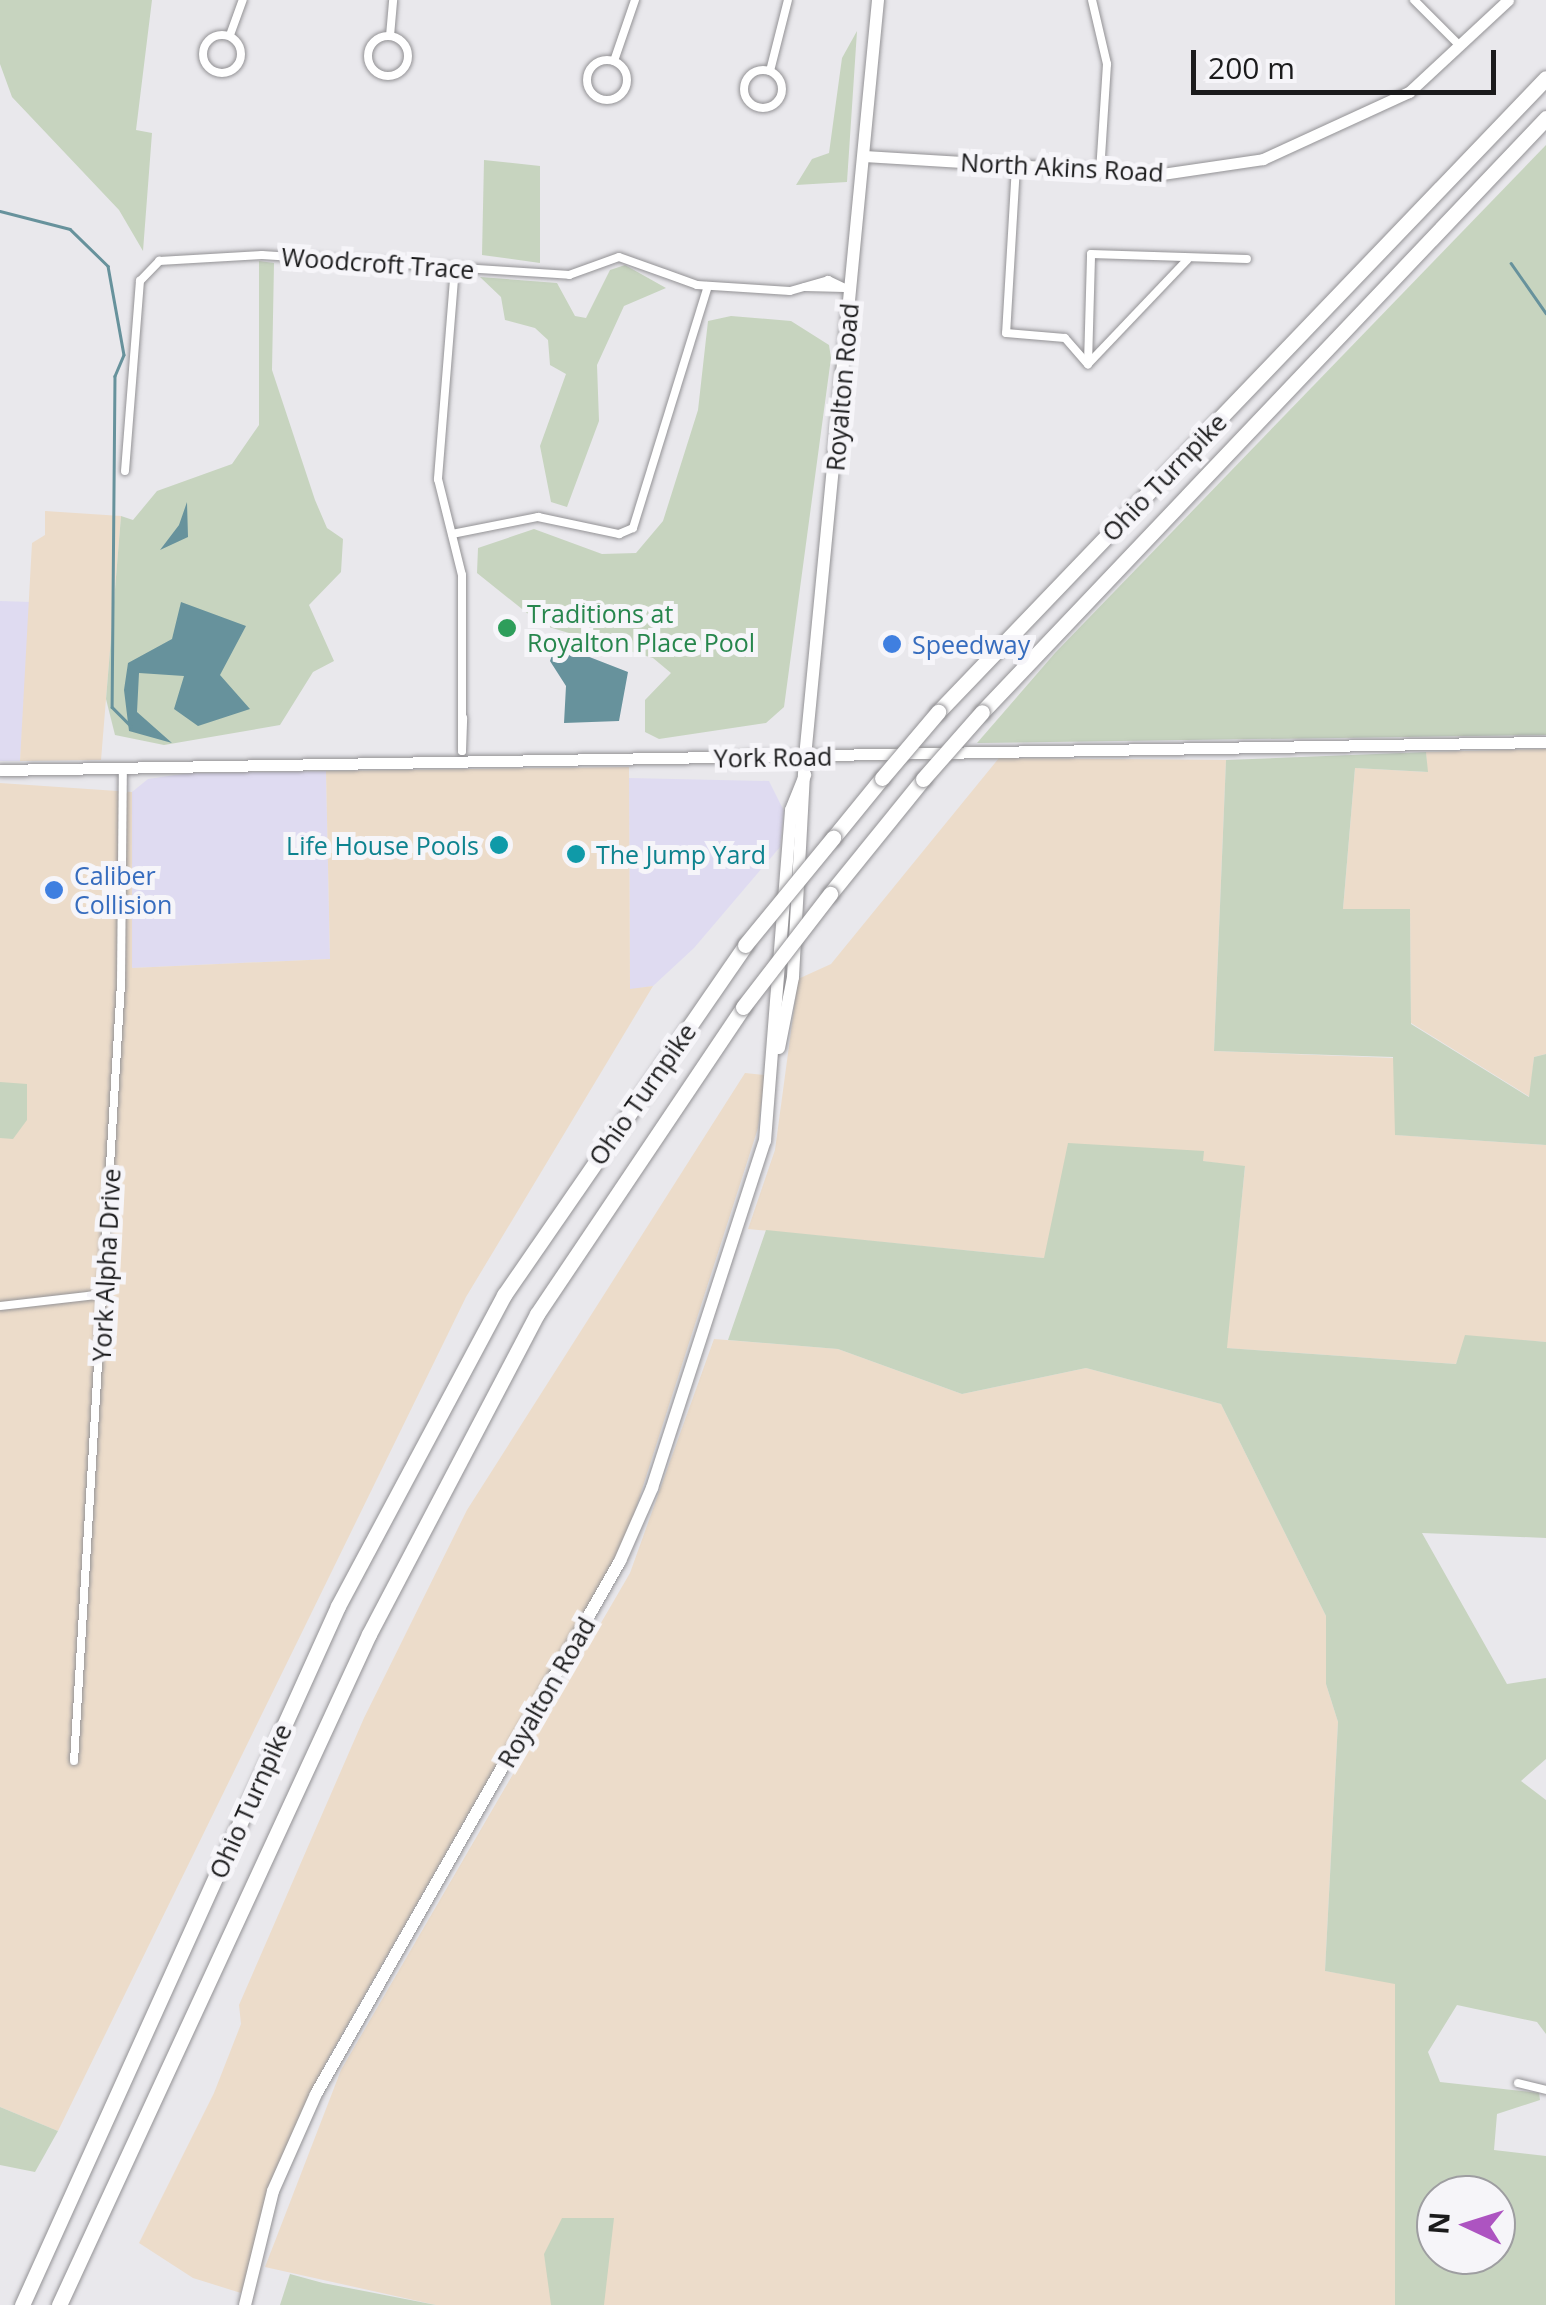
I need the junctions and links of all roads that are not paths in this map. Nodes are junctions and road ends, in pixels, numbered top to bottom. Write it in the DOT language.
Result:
graph roads {
  1 [pos="243,0"];
  2 [pos="393,0"];
  3 [pos="635,0"];
  4 [pos="788,0"];
  5 [pos="878,0"];
  6 [pos="1092,0"];
  7 [pos="1414,0"];
  8 [pos="1508,0"];
  9 [pos="230,35"];
  10 [pos="390,36"];
  11 [pos="1460,47"];
  12 [pos="614,61"];
  13 [pos="770,72"];
  14 [pos="1546,78"];
  15 [pos="1546,118"];
  16 [pos="864,156"];
  17 [pos="1016,166"];
  18 [pos="1100,172"];
  19 [pos="1247,259"];
  20 [pos="1187,260"];
  21 [pos="455,267"];
  22 [pos="708,286"];
  23 [pos="848,288"];
  24 [pos="1088,364"];
  25 [pos="125,470"];
  26 [pos="452,534"];
  27 [pos="1546,742"];
  28 [pos="462,756"];
  29 [pos="805,756"];
  30 [pos="123,768"];
  31 [pos="0,770"];
  32 [pos="106,1294"];
  33 [pos="0,1306"];
  34 [pos="74,1762"];
  35 [pos="1518,2083"];
  36 [pos="1546,2090"];
  37 [pos="22,2305"];
  38 [pos="58,2305"];
  39 [pos="245,2305"];
  1 -- 9 [label="street"];
  2 -- 10 [label="street"];
  3 -- 12 [label="street"];
  4 -- 13 [label="street"];
  5 -- 16 [label="main road, Royalton Road"];
  6 -- 18 [label="street"];
  7 -- 11 [label="street"];
  8 -- 11 [label="street, North Akins Road"];
  9 -- 9 [label="street"];
  10 -- 10 [label="street"];
  11 -- 18 [label="street, North Akins Road"];
  12 -- 12 [label="street"];
  13 -- 13 [label="street"];
  14 -- 37 [label="highway, Ohio Turnpike, bridge"];
  15 -- 38 [label="highway, Ohio Turnpike, bridge"];
  16 -- 17 [label="street, North Akins Road"];
  16 -- 23 [label="main road, Royalton Road"];
  17 -- 18 [label="street, North Akins Road"];
  17 -- 24 [label="street"];
  19 -- 20 [label="street"];
  20 -- 24 [label="street"];
  20 -- 24 [label="street"];
  21 -- 22 [label="street, Woodcroft Trace"];
  21 -- 25 [label="street, Woodcroft Trace"];
  21 -- 26 [label="street"];
  22 -- 23 [label="street, Woodcroft Trace"];
  22 -- 26 [label="street"];
  23 -- 29 [label="main road, Royalton Road"];
  26 -- 28 [label="street"];
  27 -- 29 [label="street, York Road"];
  28 -- 29 [label="street, York Road"];
  28 -- 30 [label="street, York Road"];
  29 -- 39 [label="main road, Royalton Road"];
  30 -- 31 [label="street, York Road"];
  30 -- 32 [label="street, York Alpha Drive"];
  32 -- 33 [label="street"];
  32 -- 34 [label="street, York Alpha Drive"];
  35 -- 36 [label="street"];
}
